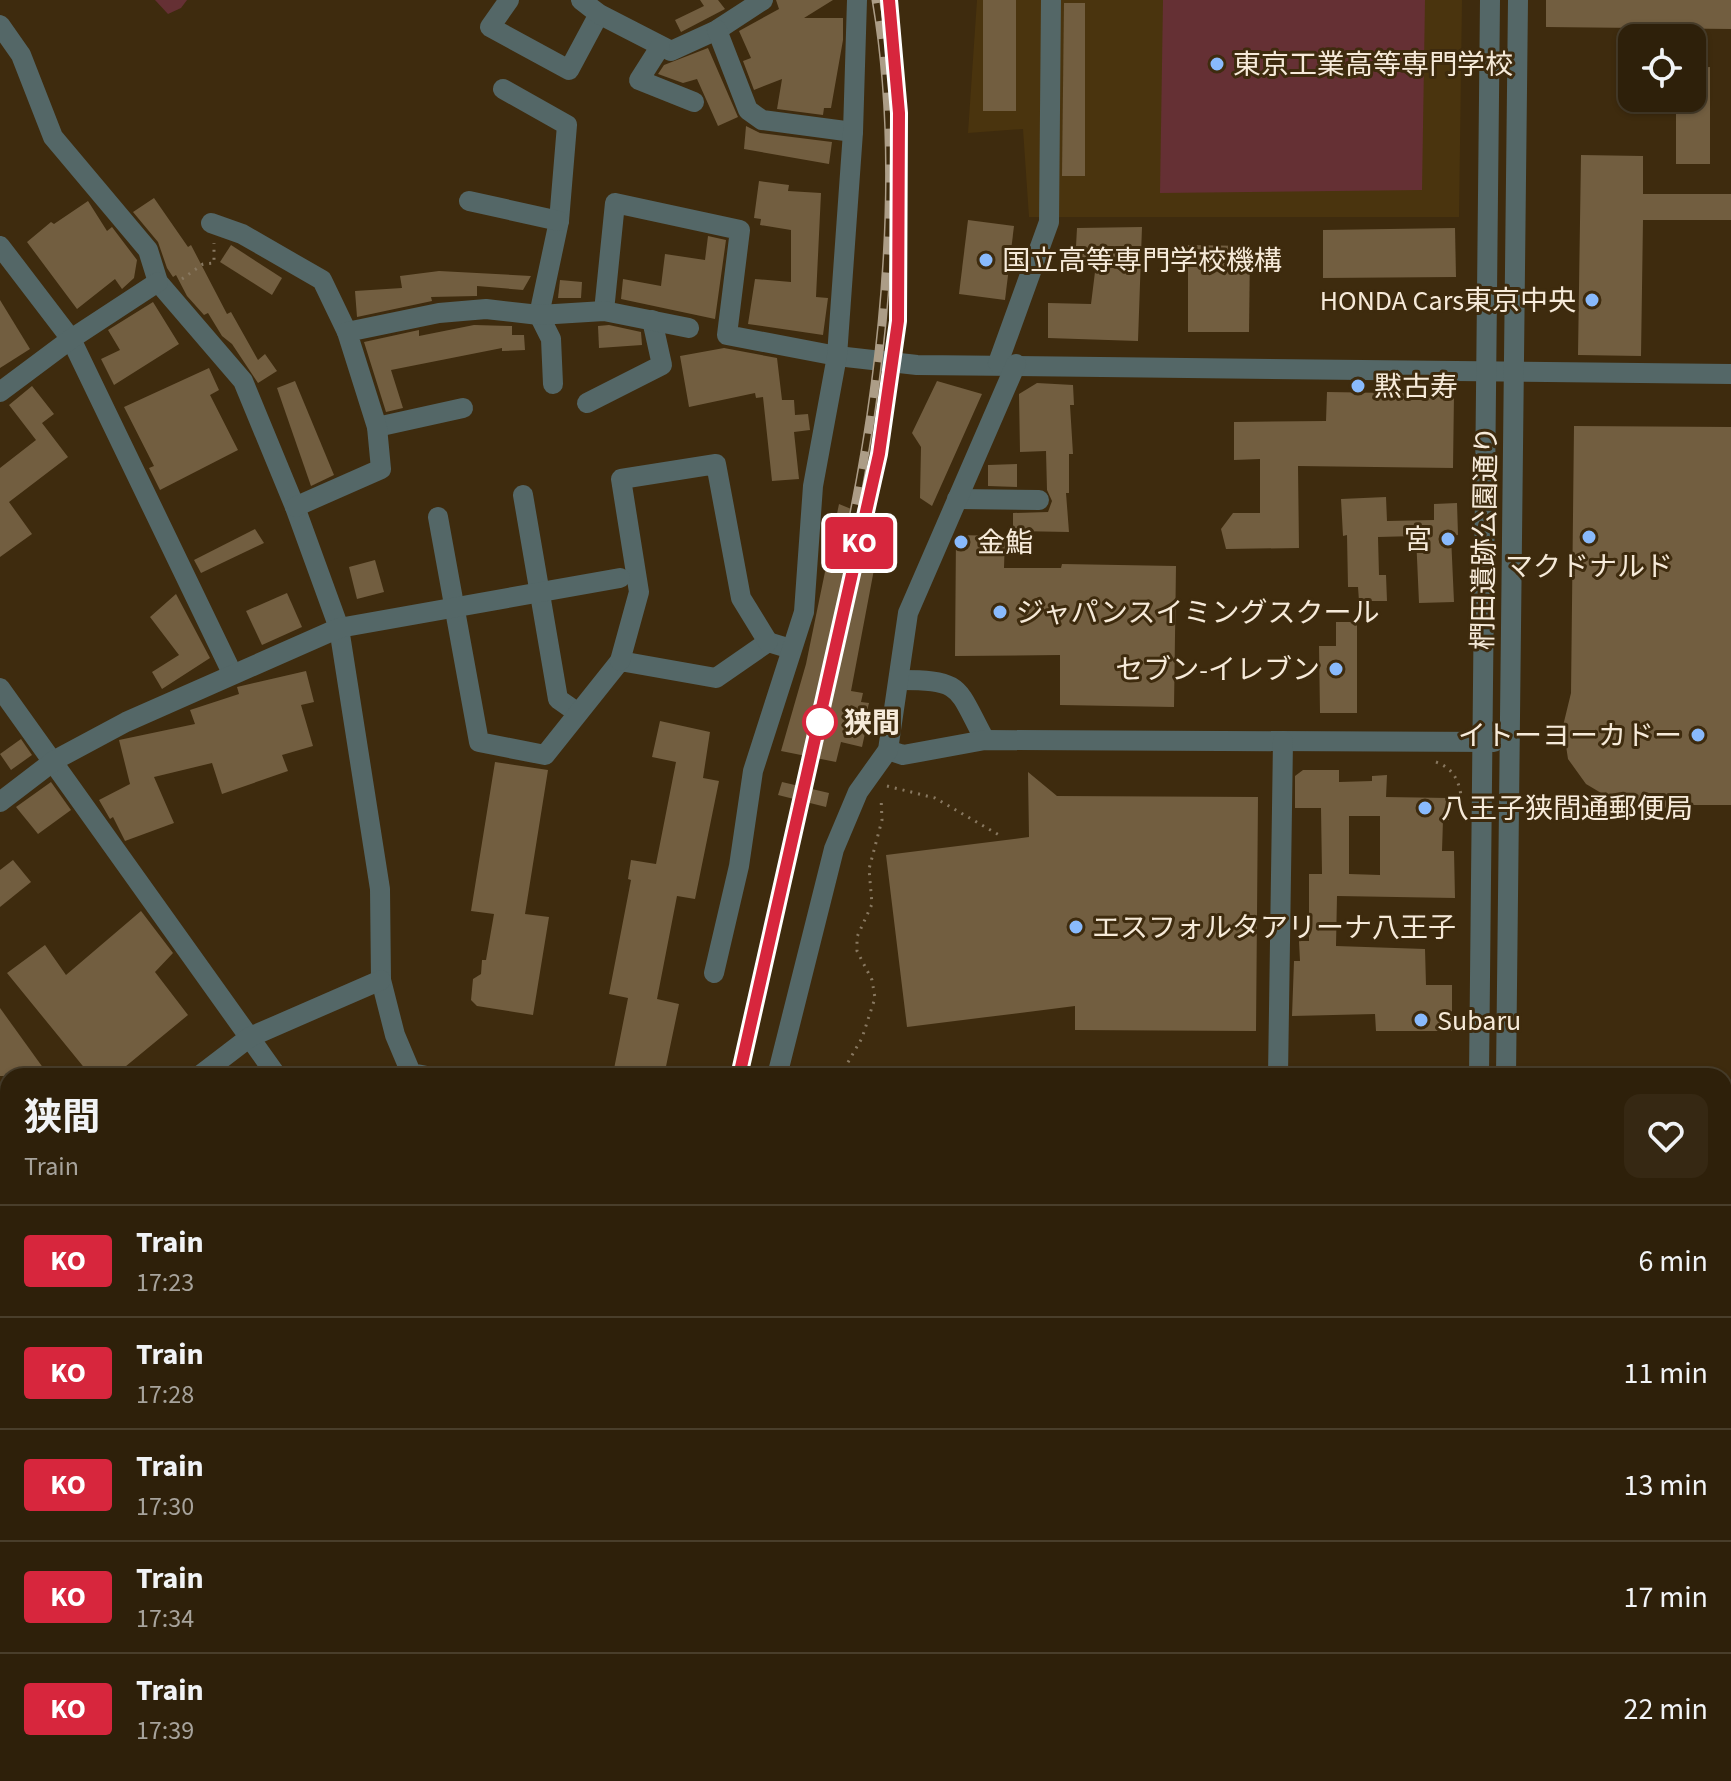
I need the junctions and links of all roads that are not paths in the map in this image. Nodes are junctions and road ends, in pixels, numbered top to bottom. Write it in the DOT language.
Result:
graph roads {
  1 [pos="509,0"];
  2 [pos="581,0"];
  3 [pos="763,0"];
  4 [pos="857,0"];
  5 [pos="1051,0"];
  6 [pos="1490,0"];
  7 [pos="1518,0"];
  8 [pos="599,14"];
  9 [pos="0,25"];
  10 [pos="717,30"];
  11 [pos="660,47"];
  12 [pos="503,89"];
  13 [pos="694,102"];
  14 [pos="853,132"];
  15 [pos="469,201"];
  16 [pos="559,221"];
  17 [pos="212,224"];
  18 [pos="0,246"];
  19 [pos="162,286"];
  20 [pos="604,311"];
  21 [pos="539,315"];
  22 [pos="652,320"];
  23 [pos="689,328"];
  24 [pos="347,332"];
  25 [pos="71,339"];
  26 [pos="845,357"];
  27 [pos="1007,364"];
  28 [pos="1486,371"];
  29 [pos="1514,372"];
  30 [pos="1731,374"];
  31 [pos="553,384"];
  32 [pos="0,392"];
  33 [pos="587,403"];
  34 [pos="463,408"];
  35 [pos="377,427"];
  36 [pos="523,495"];
  37 [pos="957,499"];
  38 [pos="1039,500"];
  39 [pos="295,507"];
  40 [pos="438,517"];
  41 [pos="620,578"];
  42 [pos="538,592"];
  43 [pos="455,607"];
  44 [pos="339,628"];
  45 [pos="768,642"];
  46 [pos="791,649"];
  47 [pos="620,661"];
  48 [pos="232,673"];
  49 [pos="900,680"];
  50 [pos="0,688"];
  51 [pos="578,713"];
  52 [pos="985,740"];
  53 [pos="1283,741"];
  54 [pos="1482,741"];
  55 [pos="1509,742"];
  56 [pos="888,750"];
  57 [pos="55,760"];
  58 [pos="0,802"];
  59 [pos="714,973"];
  60 [pos="381,980"];
  61 [pos="250,1037"];
  62 [pos="209,1068"];
  63 [pos="271,1068"];
  64 [pos="409,1068"];
  65 [pos="779,1068"];
  66 [pos="1278,1068"];
  67 [pos="1479,1068"];
  68 [pos="1506,1068"];
  1 -- 8 [label="street"];
  2 -- 8 [label="street"];
  3 -- 10 [label="street"];
  4 -- 14 [label="street"];
  5 -- 27 [label="street"];
  6 -- 28 [label="street, 椚田遺跡公園通り"];
  7 -- 29 [label="street, 椚田遺跡公園通り"];
  8 -- 11 [label="street"];
  9 -- 19 [label="street"];
  10 -- 11 [label="street"];
  10 -- 14 [label="street"];
  11 -- 13 [label="street"];
  12 -- 16 [label="street"];
  14 -- 26 [label="street"];
  15 -- 16 [label="street"];
  16 -- 21 [label="street"];
  17 -- 24 [label="street"];
  18 -- 25 [label="street"];
  19 -- 25 [label="street"];
  19 -- 39 [label="street"];
  20 -- 21 [label="street"];
  20 -- 22 [label="street"];
  20 -- 26 [label="street"];
  21 -- 24 [label="street"];
  21 -- 31 [label="street"];
  22 -- 23 [label="street"];
  22 -- 33 [label="street"];
  24 -- 35 [label="street"];
  25 -- 32 [label="street"];
  25 -- 48 [label="street"];
  26 -- 27 [label="street"];
  26 -- 46 [label="street"];
  27 -- 28 [label="street"];
  27 -- 37 [label="street"];
  28 -- 29 [label="street"];
  28 -- 54 [label="street, 椚田遺跡公園通り"];
  29 -- 30 [label="street"];
  29 -- 55 [label="street, 椚田遺跡公園通り"];
  34 -- 35 [label="street"];
  35 -- 39 [label="street"];
  36 -- 42 [label="street"];
  37 -- 38 [label="street"];
  37 -- 49 [label="street"];
  39 -- 44 [label="street"];
  40 -- 43 [label="street"];
  41 -- 42 [label="street"];
  42 -- 43 [label="street"];
  42 -- 51 [label="street"];
  43 -- 44 [label="street"];
  43 -- 51 [label="street"];
  44 -- 48 [label="street"];
  44 -- 60 [label="street"];
  45 -- 46 [label="street"];
  45 -- 47 [label="street"];
  45 -- 47 [label="street"];
  46 -- 59 [label="street"];
  47 -- 51 [label="street"];
  48 -- 57 [label="street"];
  49 -- 52 [label="street"];
  49 -- 56 [label="street"];
  50 -- 57 [label="street"];
  52 -- 53 [label="street"];
  52 -- 56 [label="street"];
  53 -- 54 [label="street"];
  53 -- 66 [label="street"];
  54 -- 55 [label="street"];
  54 -- 67 [label="street, 椚田遺跡公園通り"];
  55 -- 68 [label="street, 椚田遺跡公園通り"];
  56 -- 65 [label="street"];
  57 -- 58 [label="street"];
  57 -- 61 [label="street"];
  60 -- 61 [label="street"];
  60 -- 64 [label="street"];
  61 -- 62 [label="street"];
  61 -- 63 [label="street"];
}
